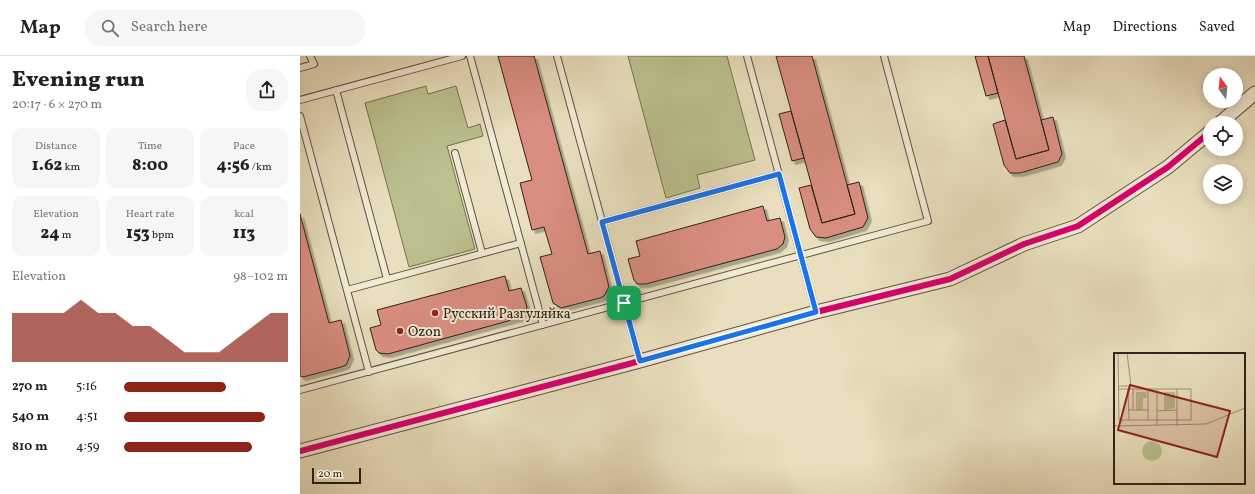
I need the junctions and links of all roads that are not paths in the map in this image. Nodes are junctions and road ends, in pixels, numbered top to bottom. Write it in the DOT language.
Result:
graph roads {
  1 [pos="310,56"];
  2 [pos="462,56"];
  3 [pos="470,56"];
  4 [pos="558,56"];
  5 [pos="747,56"];
  6 [pos="884,56"];
  7 [pos="300,68"];
  8 [pos="336,90"];
  9 [pos="1255,94"];
  10 [pos="300,100"];
  11 [pos="300,116"];
  12 [pos="1228,116"];
  13 [pos="1203,138"];
  14 [pos="455,153"];
  15 [pos="779,174"];
  16 [pos="602,222"];
  17 [pos="521,243"];
  18 [pos="482,253"];
  19 [pos="801,255"];
  20 [pos="387,279"];
  21 [pos="347,290"];
  22 [pos="624,303"];
  23 [pos="816,312"];
  24 [pos="543,325"];
  25 [pos="640,361"];
  26 [pos="369,372"];
  27 [pos="300,390"];
  28 [pos="300,451"];
  1 -- 7 [label="lane"];
  2 -- 8 [label="lane"];
  3 -- 17 [label="lane"];
  4 -- 16 [label="lane"];
  5 -- 15 [label="lane"];
  6 -- 19 [label="lane"];
  8 -- 10 [label="lane"];
  8 -- 20 [label="lane"];
  9 -- 12 [label="street"];
  11 -- 21 [label="lane"];
  13 -- 23 [label="street"];
  14 -- 18 [label="lane"];
  15 -- 16 [label="lane"];
  15 -- 19 [label="lane"];
  16 -- 22 [label="lane"];
  17 -- 18 [label="lane"];
  17 -- 24 [label="lane"];
  18 -- 20 [label="lane"];
  19 -- 22 [label="lane"];
  19 -- 23 [label="lane"];
  20 -- 21 [label="lane"];
  21 -- 26 [label="lane"];
  22 -- 24 [label="lane"];
  22 -- 25 [label="lane"];
  23 -- 25 [label="street"];
  24 -- 26 [label="lane"];
  25 -- 28 [label="street"];
  26 -- 27 [label="lane"];
}
